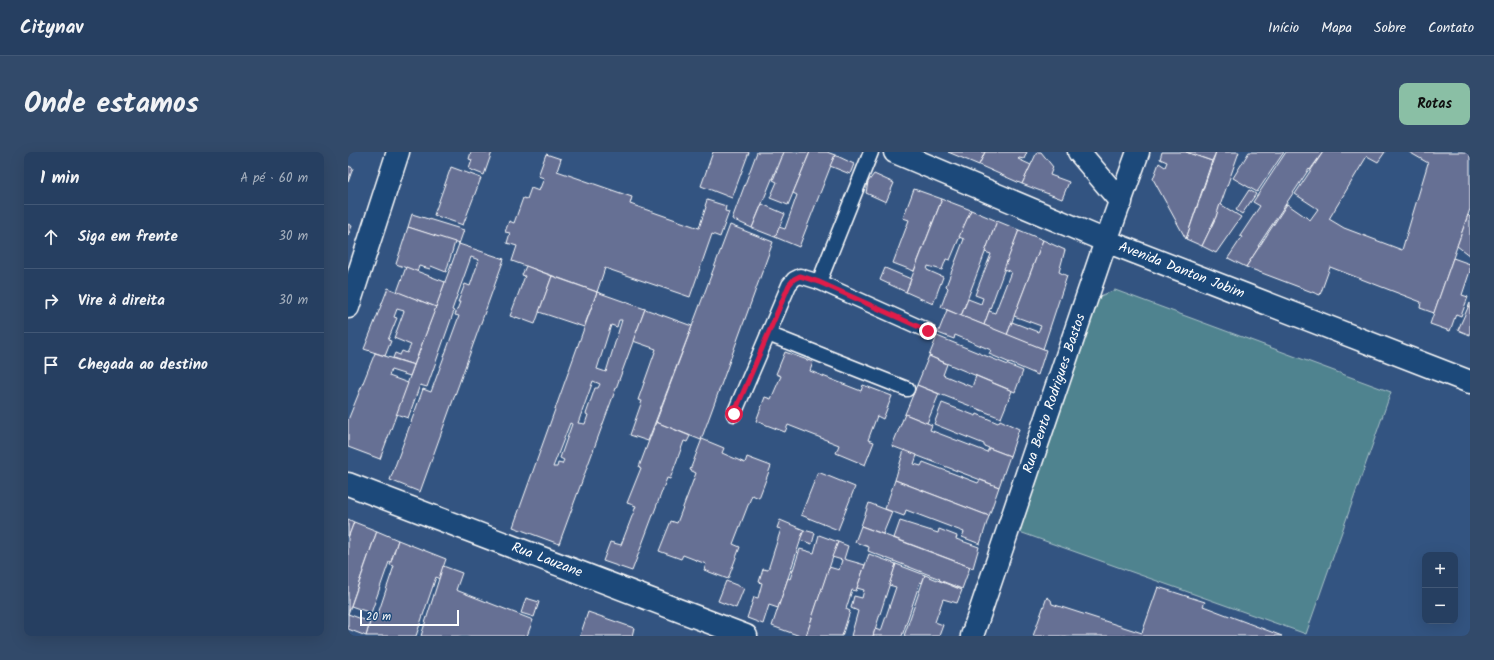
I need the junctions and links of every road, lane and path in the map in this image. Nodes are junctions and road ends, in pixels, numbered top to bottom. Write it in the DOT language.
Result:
graph roads {
  1 [pos="398,152"];
  2 [pos="871,152"];
  3 [pos="895,152"];
  4 [pos="1078,152"];
  5 [pos="1138,152"];
  6 [pos="1121,202"];
  7 [pos="1106,241"];
  8 [pos="819,282"];
  9 [pos="348,307"];
  10 [pos="928,331"];
  11 [pos="768,334"];
  12 [pos="1470,382"];
  13 [pos="907,389"];
  14 [pos="734,414"];
  15 [pos="348,484"];
  16 [pos="746,636"];
  17 [pos="972,636"];
  1 -- 9 [label="street"];
  2 -- 8 [label="lane"];
  3 -- 7 [label="street, Avenida Danton Jobim"];
  4 -- 6 [label="street"];
  5 -- 6 [label="street, Rua Bento Rodrigues Bastos"];
  6 -- 7 [label="street, Rua Bento Rodrigues Bastos"];
  7 -- 12 [label="street, Avenida Danton Jobim"];
  7 -- 17 [label="street, Rua Bento Rodrigues Bastos"];
  8 -- 10 [label="lane"];
  8 -- 11 [label="lane"];
  11 -- 13 [label="lane"];
  11 -- 14 [label="lane"];
  15 -- 16 [label="street, Rua Lauzane"];
}
